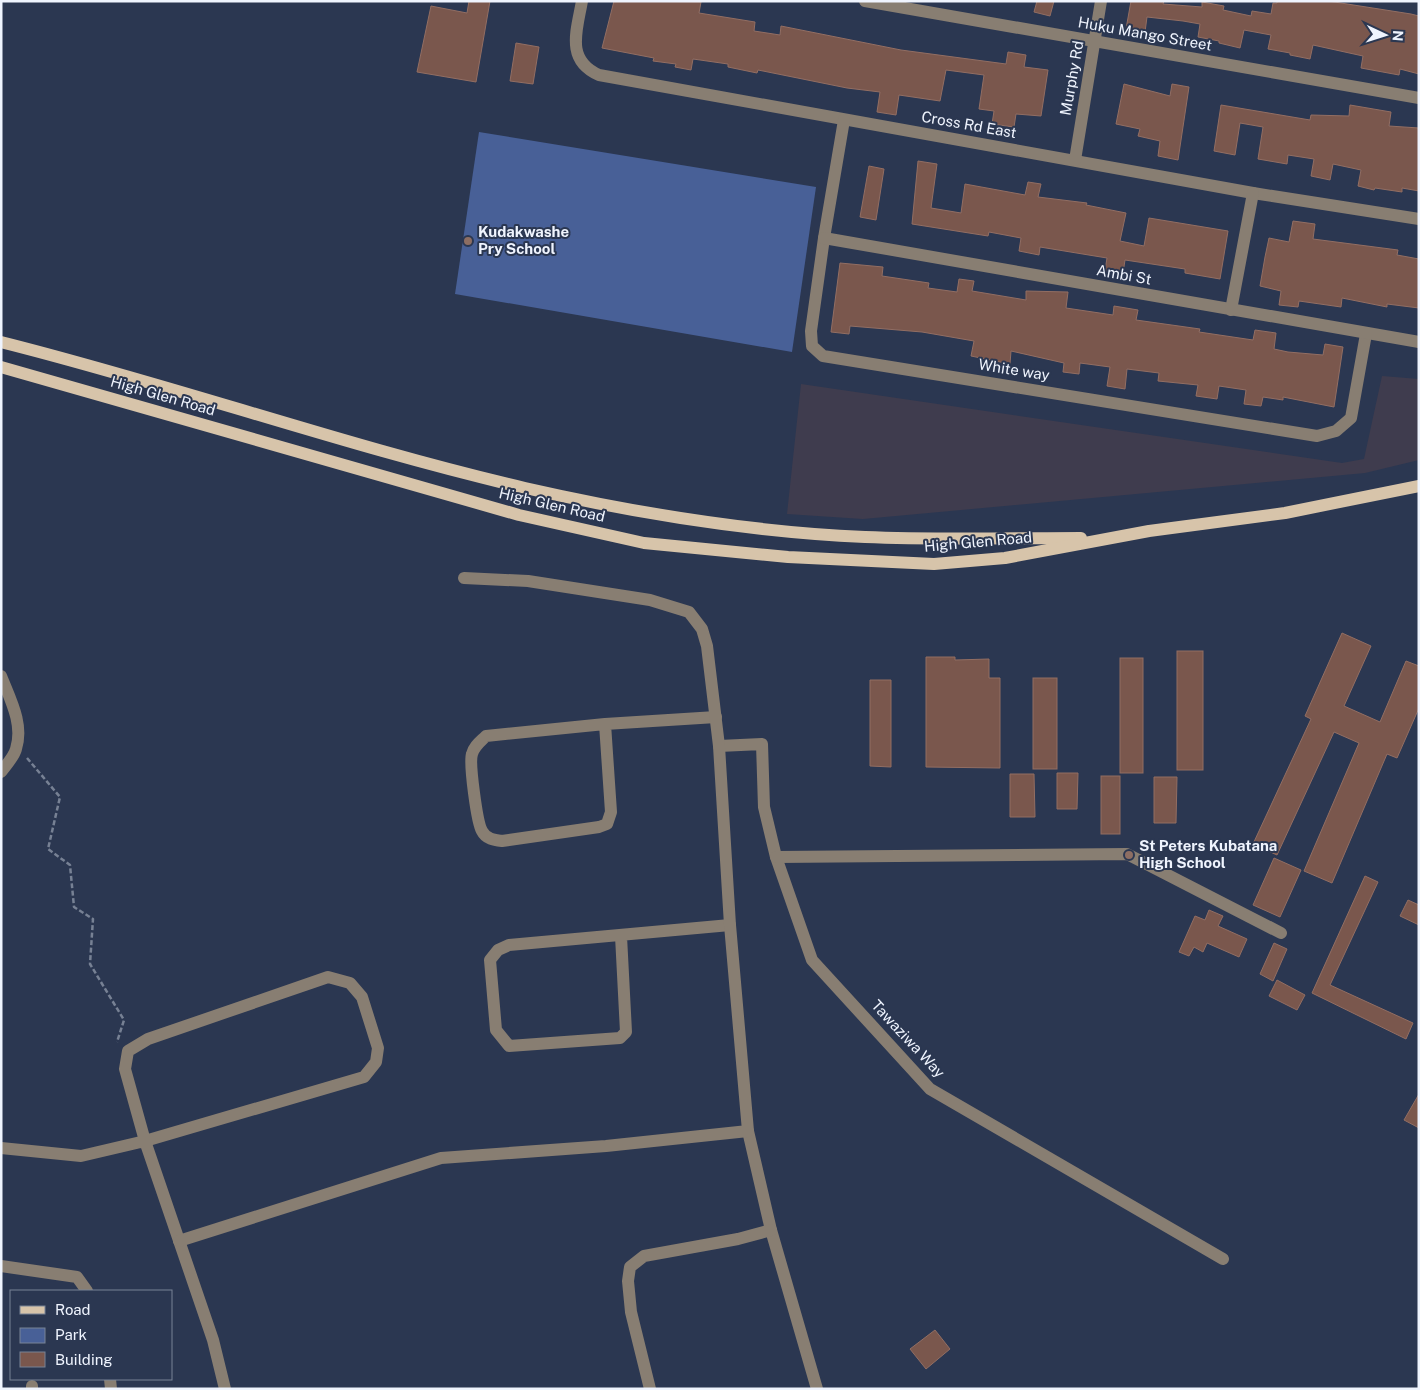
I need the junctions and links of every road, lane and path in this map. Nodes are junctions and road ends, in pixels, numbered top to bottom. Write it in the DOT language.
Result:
graph roads {
  1 [pos="582,1"];
  2 [pos="865,1"];
  3 [pos="1102,1"];
  4 [pos="1095,42"];
  5 [pos="1419,98"];
  6 [pos="844,120"];
  7 [pos="1075,160"];
  8 [pos="1252,193"];
  9 [pos="1419,219"];
  10 [pos="824,238"];
  11 [pos="1231,310"];
  12 [pos="1366,334"];
  13 [pos="1,342"];
  14 [pos="1419,342"];
  15 [pos="1,367"];
  16 [pos="1419,486"];
  17 [pos="1111,539"];
  18 [pos="464,578"];
  19 [pos="1,676"];
  20 [pos="716,717"];
  21 [pos="605,724"];
  22 [pos="719,746"];
  23 [pos="16,750"];
  24 [pos="1,772"];
  25 [pos="776,857"];
  26 [pos="730,926"];
  27 [pos="1281,933"];
  28 [pos="621,936"];
  29 [pos="128,1051"];
  30 [pos="748,1131"];
  31 [pos="145,1141"];
  32 [pos="1,1148"];
  33 [pos="772,1230"];
  34 [pos="179,1241"];
  35 [pos="1223,1260"];
  36 [pos="1,1266"];
  37 [pos="86,1290"];
  38 [pos="225,1389"];
  39 [pos="650,1389"];
  40 [pos="818,1389"];
  1 -- 6 [label="street, Cross Rd East"];
  2 -- 4 [label="street, Huku Mango Street"];
  3 -- 4 [label="street, Murphy Rd"];
  4 -- 5 [label="street, Huku Mango Street"];
  4 -- 7 [label="street, Murphy Rd"];
  6 -- 7 [label="street, Cross Rd East"];
  6 -- 10 [label="street, White way"];
  7 -- 8 [label="street, Cross Rd East"];
  8 -- 9 [label="street, Cross Rd East"];
  8 -- 11 [label="street"];
  10 -- 11 [label="street, Ambi St"];
  10 -- 12 [label="street, White way"];
  11 -- 12 [label="street, Ambi St"];
  12 -- 14 [label="street, Ambi St"];
  13 -- 17 [label="main road, High Glen Road"];
  15 -- 17 [label="main road, High Glen Road"];
  16 -- 17 [label="main road, High Glen Road"];
  18 -- 20 [label="street"];
  19 -- 23 [label="street"];
  20 -- 21 [label="street"];
  20 -- 22 [label="street"];
  21 -- 21 [label="street"];
  22 -- 25 [label="street, Tawaziwa Way"];
  22 -- 26 [label="street"];
  23 -- 24 [label="street"];
  23 -- 29 [label="path"];
  25 -- 27 [label="street"];
  25 -- 35 [label="street, Tawaziwa Way"];
  26 -- 28 [label="street"];
  26 -- 30 [label="street"];
  28 -- 28 [label="street"];
  29 -- 31 [label="street"];
  29 -- 31 [label="street"];
  30 -- 33 [label="street"];
  30 -- 34 [label="street"];
  31 -- 32 [label="street"];
  31 -- 34 [label="street"];
  33 -- 39 [label="street"];
  33 -- 40 [label="street"];
  34 -- 38 [label="street"];
  36 -- 37 [label="street"];
}
